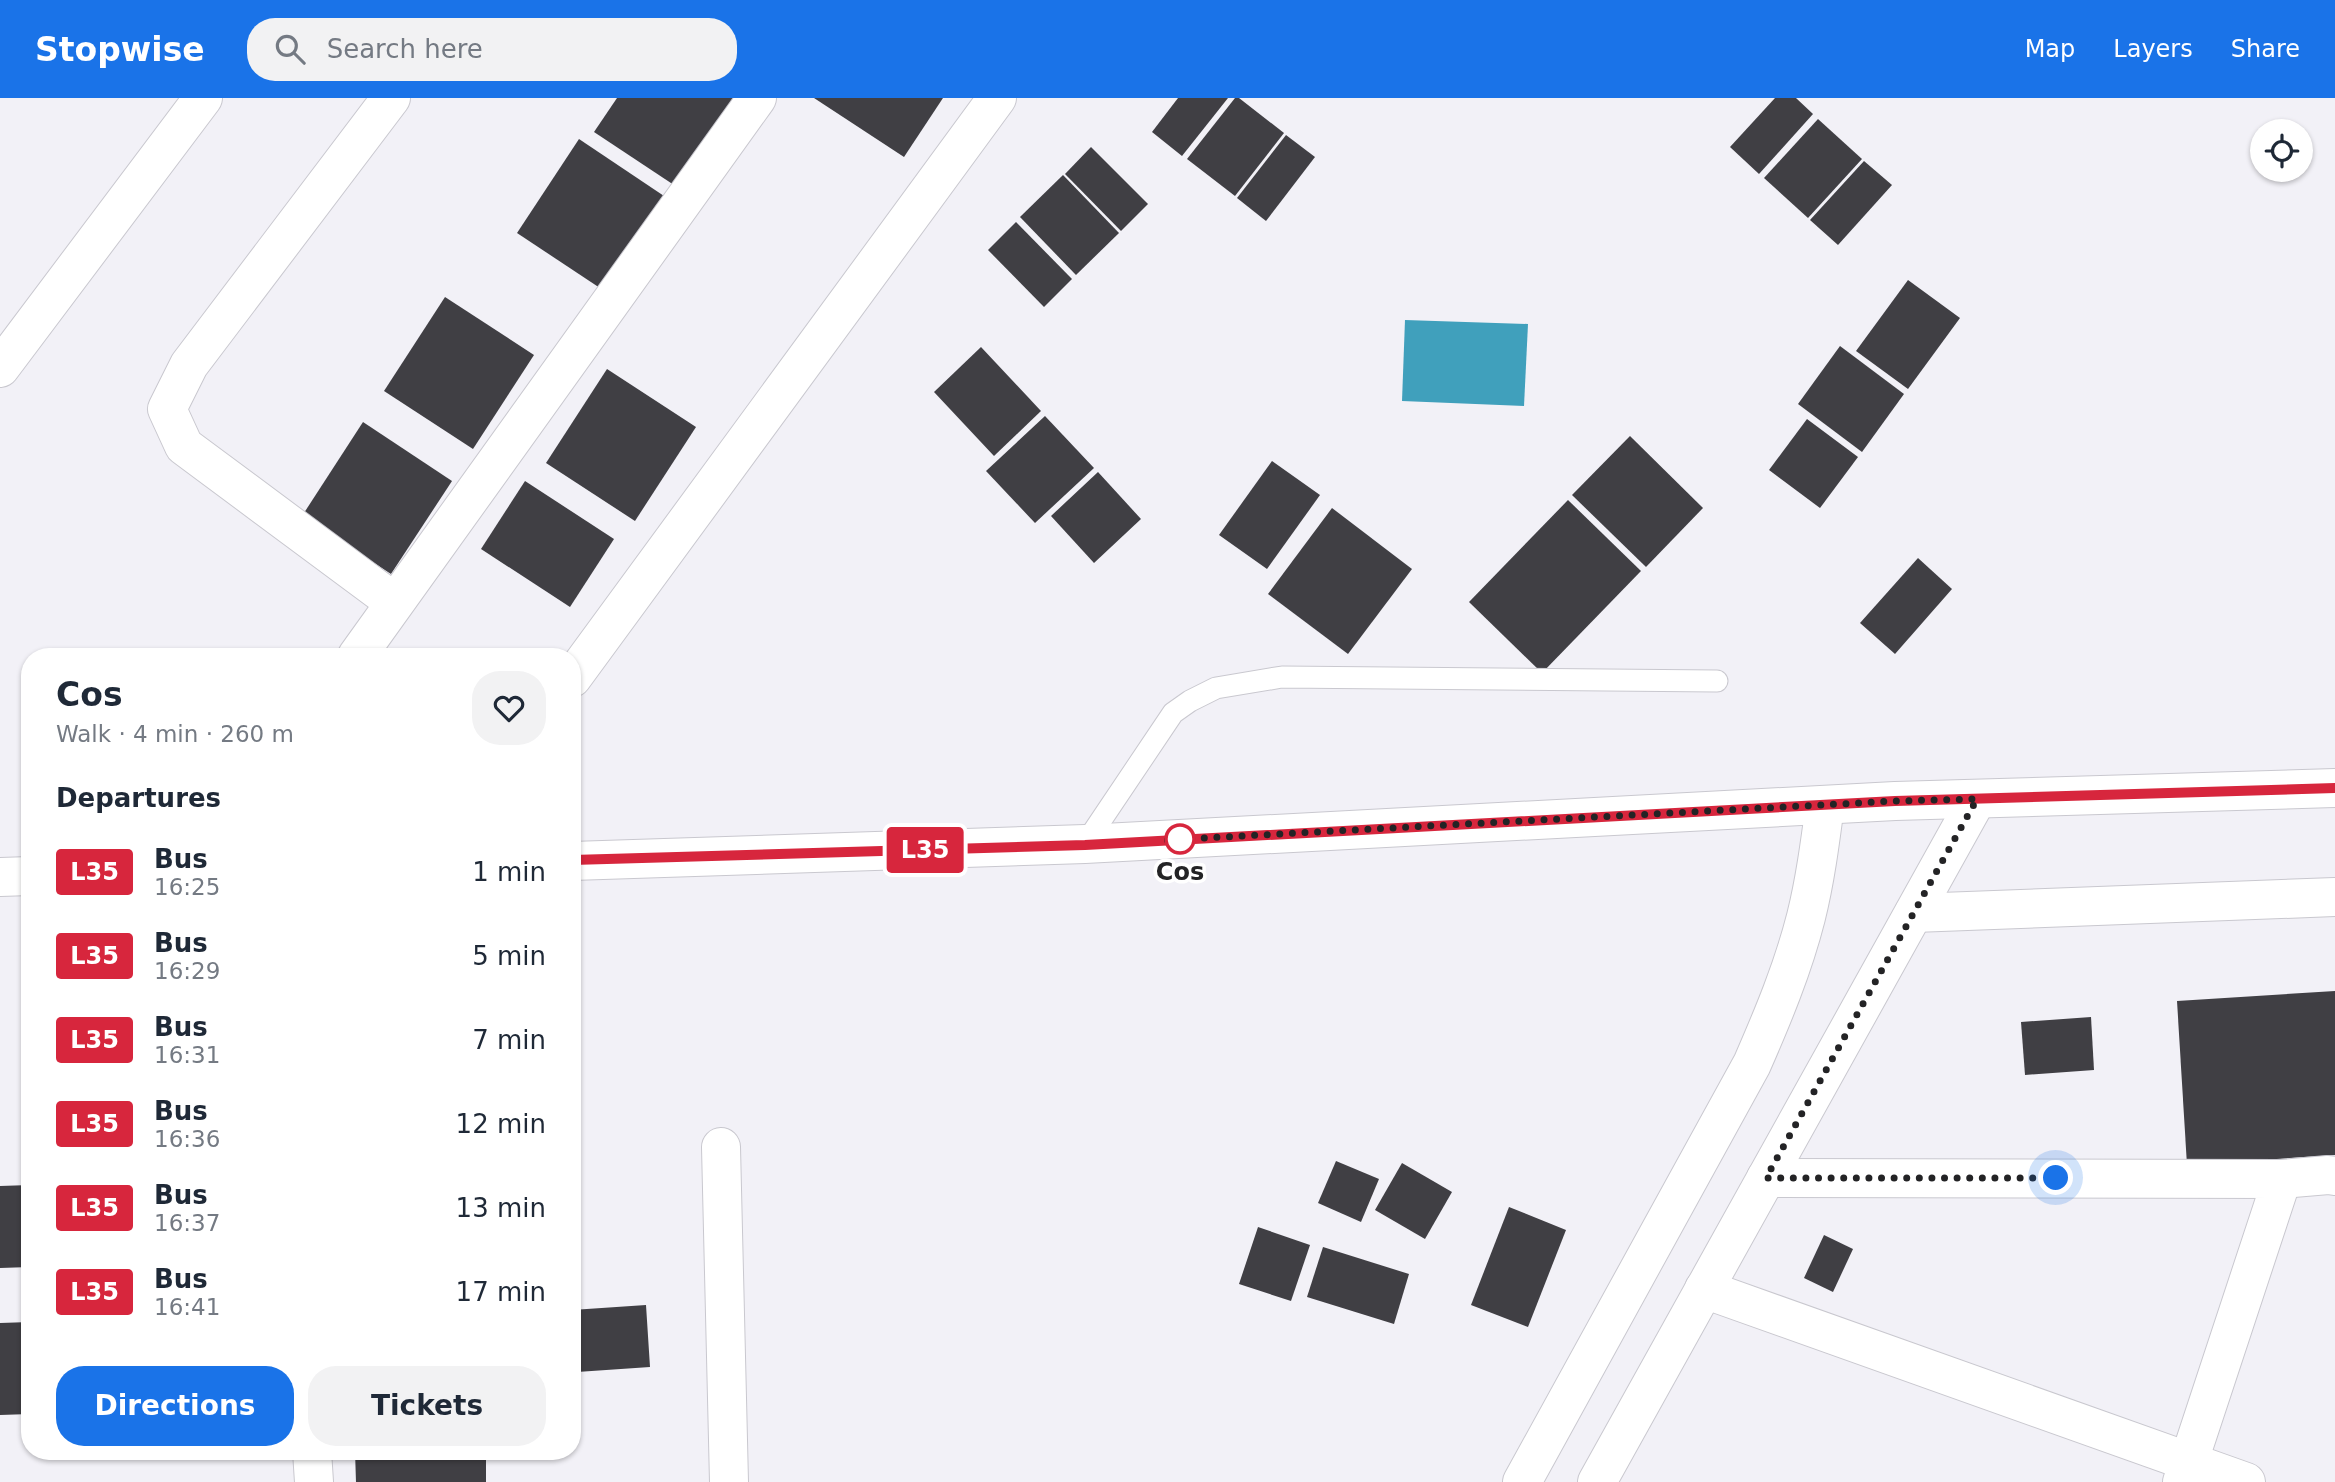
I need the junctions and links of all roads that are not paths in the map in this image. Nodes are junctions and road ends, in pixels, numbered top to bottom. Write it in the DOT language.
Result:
graph roads {
  1 [pos="203,98"];
  2 [pos="391,98"];
  3 [pos="757,98"];
  4 [pos="997,98"];
  5 [pos="0,368"];
  6 [pos="394,603"];
  7 [pos="363,648"];
  8 [pos="581,666"];
  9 [pos="1717,681"];
  10 [pos="2335,788"];
  11 [pos="1977,799"];
  12 [pos="1825,805"];
  13 [pos="1085,845"];
  14 [pos="581,860"];
  15 [pos="21,876"];
  16 [pos="0,877"];
  17 [pos="2335,897"];
  18 [pos="1914,913"];
  19 [pos="721,1147"];
  20 [pos="2335,1177"];
  21 [pos="1766,1178"];
  22 [pos="2281,1179"];
  23 [pos="1704,1289"];
  24 [pos="313,1460"];
  25 [pos="2186,1472"];
  26 [pos="314,1482"];
  27 [pos="729,1482"];
  28 [pos="1522,1482"];
  29 [pos="1597,1482"];
  30 [pos="2246,1482"];
  1 -- 5 [label="street"];
  2 -- 6 [label="street"];
  3 -- 6 [label="street"];
  4 -- 8 [label="street"];
  6 -- 7 [label="street"];
  9 -- 13 [label="lane"];
  10 -- 11 [label="street"];
  11 -- 12 [label="street"];
  11 -- 18 [label="street"];
  12 -- 13 [label="street"];
  12 -- 28 [label="street"];
  13 -- 14 [label="street"];
  15 -- 16 [label="street"];
  17 -- 18 [label="street"];
  18 -- 21 [label="street"];
  19 -- 27 [label="street"];
  20 -- 22 [label="street"];
  21 -- 22 [label="street"];
  21 -- 23 [label="street"];
  22 -- 25 [label="street"];
  23 -- 25 [label="street"];
  23 -- 29 [label="street"];
  24 -- 26 [label="street"];
  25 -- 30 [label="street"];
}
